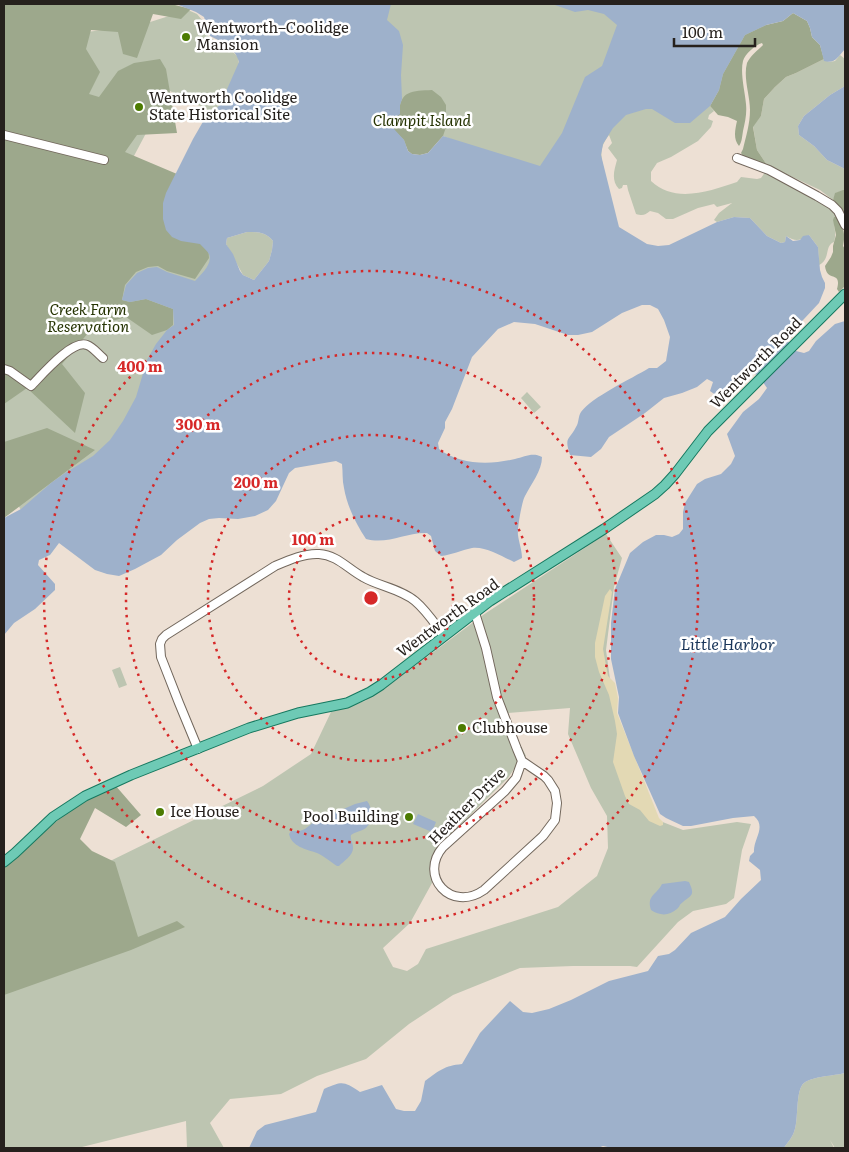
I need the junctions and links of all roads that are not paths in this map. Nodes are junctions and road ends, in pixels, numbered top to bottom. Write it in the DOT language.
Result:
graph roads {
  1 [pos="4,136"];
  2 [pos="737,158"];
  3 [pos="104,160"];
  4 [pos="845,225"];
  5 [pos="845,294"];
  6 [pos="103,358"];
  7 [pos="4,369"];
  8 [pos="475,613"];
  9 [pos="444,636"];
  10 [pos="198,749"];
  11 [pos="522,761"];
  12 [pos="4,862"];
  1 -- 3 [label="street"];
  2 -- 4 [label="street"];
  5 -- 8 [label="main road, Wentworth Road"];
  6 -- 7 [label="street"];
  8 -- 9 [label="main road, Wentworth Road"];
  8 -- 11 [label="street, Heather Drive"];
  9 -- 10 [label="main road, Wentworth Road"];
  9 -- 10 [label="street"];
  10 -- 12 [label="main road, Wentworth Road"];
  11 -- 11 [label="street, Heather Drive"];
}
